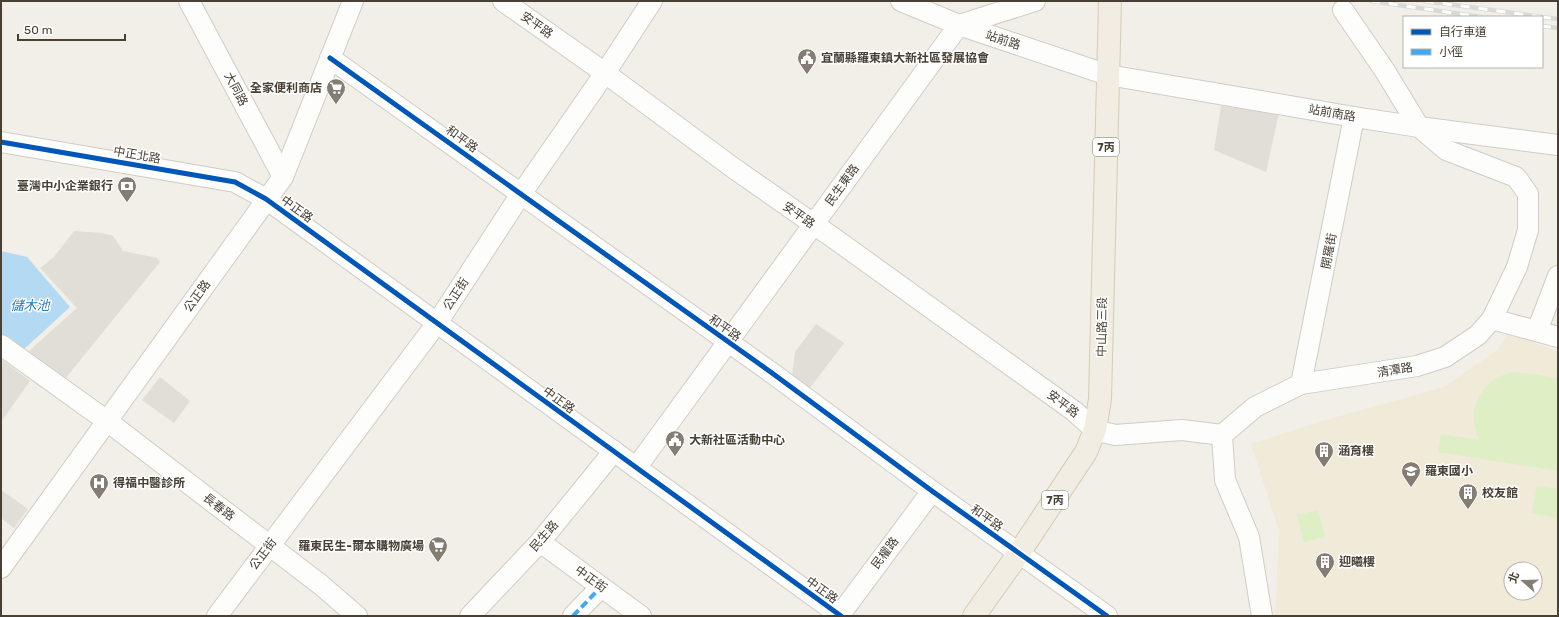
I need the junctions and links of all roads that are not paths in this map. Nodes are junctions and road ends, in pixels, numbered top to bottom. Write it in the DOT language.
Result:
graph roads {
  1 [pos="189,1"];
  2 [pos="353,1"];
  3 [pos="502,1"];
  4 [pos="652,1"];
  5 [pos="901,1"];
  6 [pos="1035,1"];
  7 [pos="1110,1"];
  8 [pos="1343,10"];
  9 [pos="959,25"];
  10 [pos="330,58"];
  11 [pos="605,73"];
  12 [pos="1108,75"];
  13 [pos="1354,117"];
  14 [pos="1419,127"];
  15 [pos="1,142"];
  16 [pos="1558,145"];
  17 [pos="283,177"];
  18 [pos="521,194"];
  19 [pos="266,199"];
  20 [pos="813,224"];
  21 [pos="1558,276"];
  22 [pos="1492,320"];
  23 [pos="437,323"];
  24 [pos="1537,331"];
  25 [pos="1558,336"];
  26 [pos="728,342"];
  27 [pos="1,345"];
  28 [pos="1302,384"];
  29 [pos="107,421"];
  30 [pos="1096,430"];
  31 [pos="1222,435"];
  32 [pos="614,451"];
  33 [pos="636,468"];
  34 [pos="932,491"];
  35 [pos="540,542"];
  36 [pos="269,545"];
  37 [pos="1019,553"];
  38 [pos="1,568"];
  39 [pos="601,586"];
  40 [pos="217,616"];
  41 [pos="357,616"];
  42 [pos="470,616"];
  43 [pos="573,616"];
  44 [pos="641,616"];
  45 [pos="839,616"];
  46 [pos="974,616"];
  47 [pos="1107,616"];
  48 [pos="1262,616"];
  1 -- 17 [label="street, 大同路"];
  2 -- 10 [label="street, 公正路"];
  3 -- 11 [label="street, 安平路"];
  4 -- 11 [label="street, 公正街"];
  5 -- 9 [label="street, 站前路"];
  6 -- 9 [label="street"];
  7 -- 12 [label="main road, 中山路三段 / 7丙"];
  8 -- 14 [label="street"];
  9 -- 12 [label="street, 站前路"];
  9 -- 20 [label="street, 民生東路"];
  10 -- 17 [label="street, 公正路"];
  10 -- 18 [label="street, 和平路"];
  11 -- 18 [label="street, 公正街"];
  11 -- 20 [label="street, 安平路"];
  12 -- 13 [label="street, 站前南路"];
  12 -- 30 [label="main road, 中山路三段 / 7丙"];
  13 -- 14 [label="street, 站前南路"];
  13 -- 28 [label="street, 開羅街"];
  14 -- 16 [label="street, 站前南路"];
  14 -- 22 [label="street, 清潭路"];
  15 -- 19 [label="street, 中正北路"];
  17 -- 19 [label="street, 公正路"];
  18 -- 23 [label="street, 公正街"];
  18 -- 26 [label="street, 和平路"];
  19 -- 23 [label="street, 中正路"];
  19 -- 29 [label="street, 公正路"];
  20 -- 26 [label="street, 民生東路"];
  20 -- 30 [label="street, 安平路"];
  21 -- 24 [label="street"];
  22 -- 24 [label="street"];
  22 -- 28 [label="street, 清潭路"];
  23 -- 32 [label="street, 中正路"];
  23 -- 36 [label="street, 公正街"];
  24 -- 25 [label="street"];
  26 -- 33 [label="street, 民生東路"];
  26 -- 34 [label="street, 和平路"];
  27 -- 29 [label="street, 長春路"];
  28 -- 31 [label="street, 清潭路"];
  29 -- 36 [label="street, 長春路"];
  29 -- 38 [label="street, 公正路"];
  30 -- 31 [label="street"];
  30 -- 37 [label="main road, 中山路三段 / 7丙"];
  31 -- 48 [label="street"];
  32 -- 33 [label="street, 中正路"];
  32 -- 35 [label="street, 民生路"];
  33 -- 45 [label="street, 中正路"];
  34 -- 37 [label="street, 和平路"];
  34 -- 45 [label="street, 民權路"];
  35 -- 39 [label="street, 中正街"];
  35 -- 42 [label="street, 民生路"];
  36 -- 40 [label="street, 公正街"];
  36 -- 41 [label="street, 長春路"];
  37 -- 46 [label="main road, 中山路三段 / 7丙"];
  37 -- 47 [label="street, 和平路"];
  39 -- 43 [label="street"];
  39 -- 44 [label="street, 中正街"];
}
